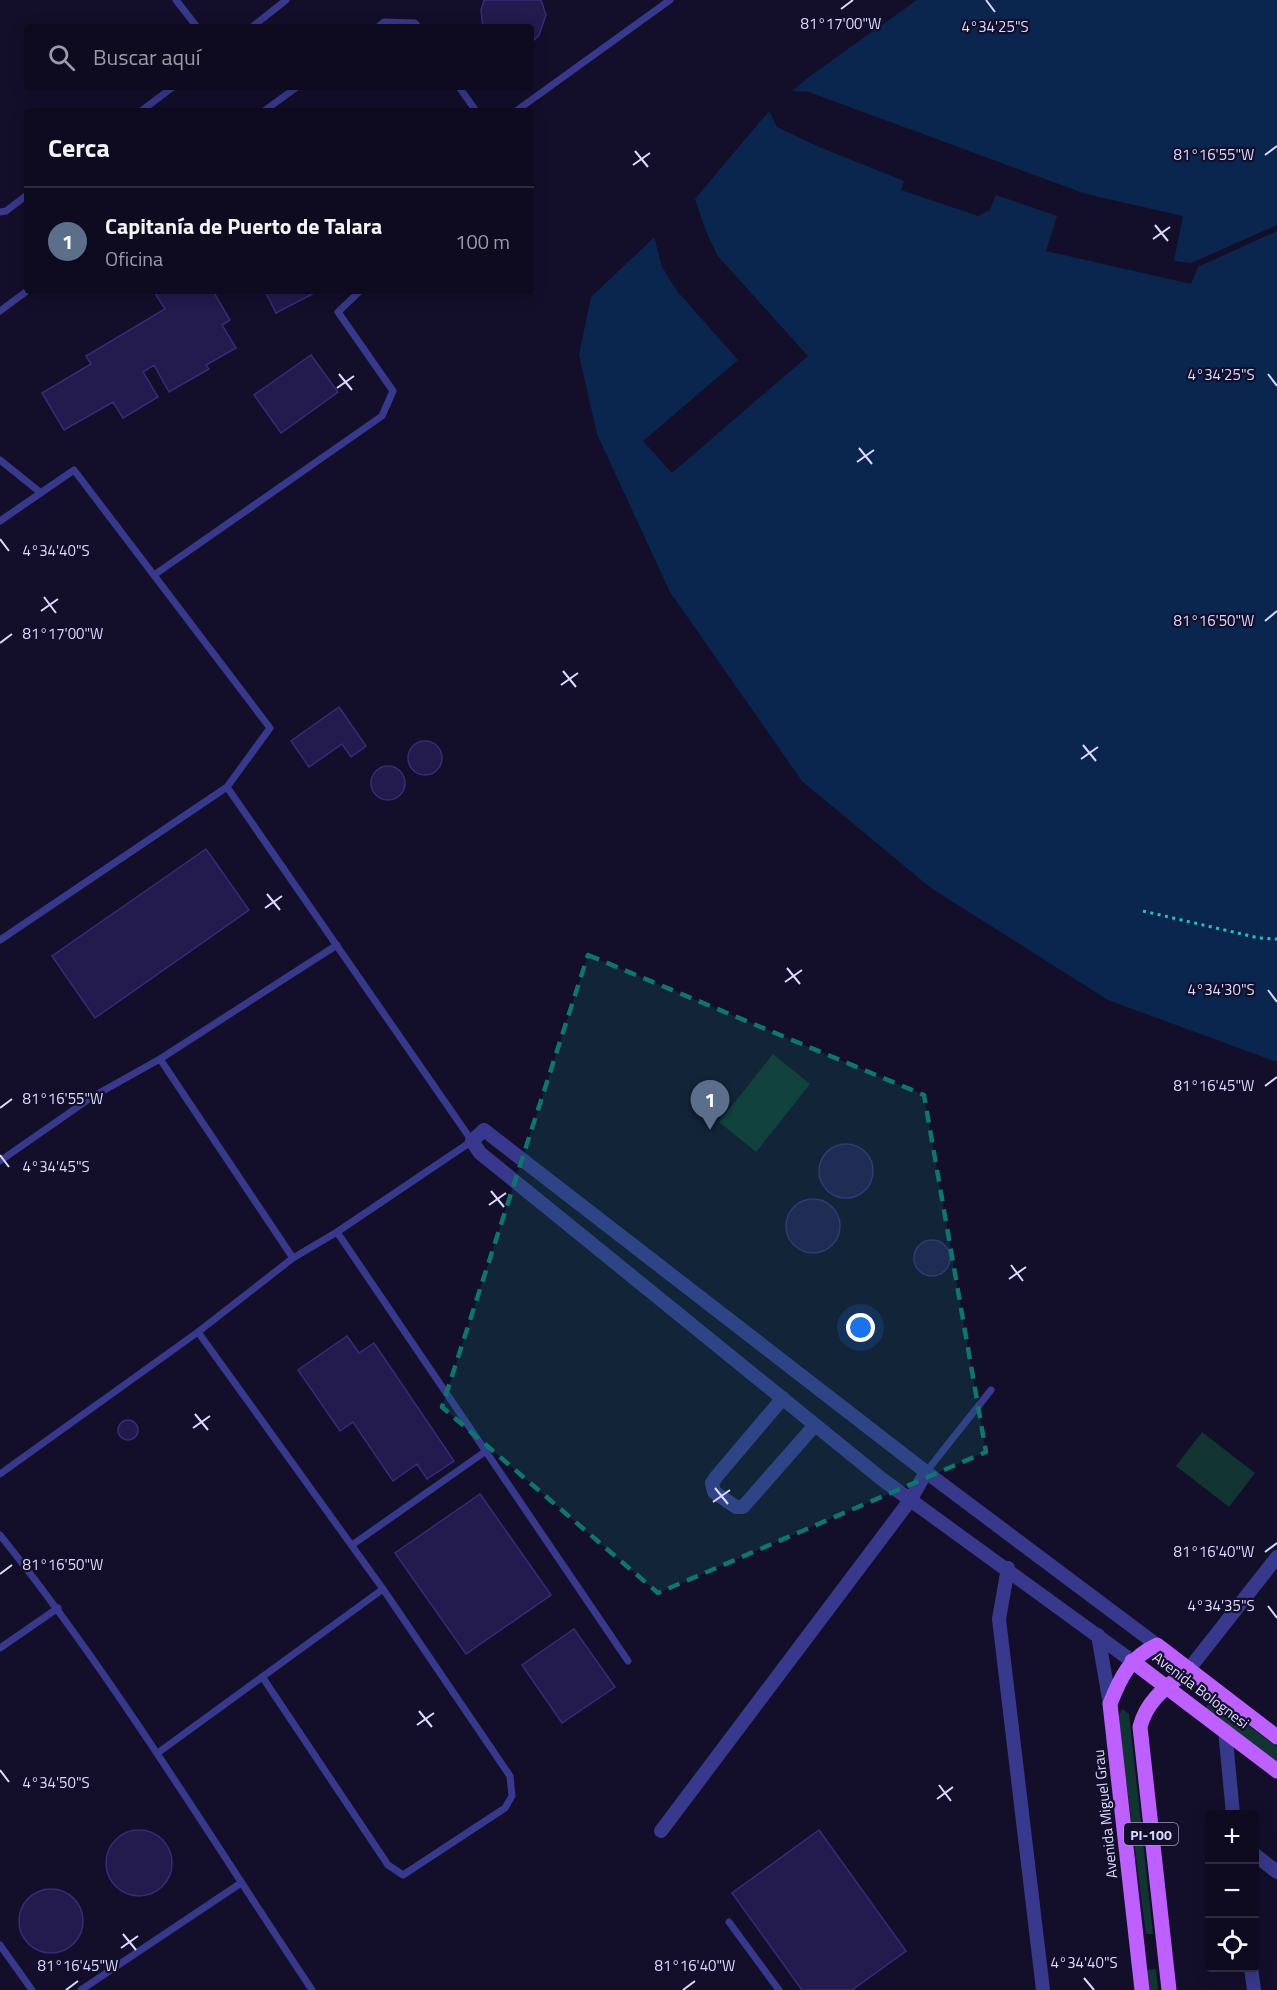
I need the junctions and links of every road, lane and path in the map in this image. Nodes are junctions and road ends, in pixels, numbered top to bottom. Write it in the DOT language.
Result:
graph roads {
  1 [pos="176,0"];
  2 [pos="286,0"];
  3 [pos="670,0"];
  4 [pos="195,24"];
  5 [pos="256,24"];
  6 [pos="382,24"];
  7 [pos="416,24"];
  8 [pos="169,90"];
  9 [pos="293,90"];
  10 [pos="461,90"];
  11 [pos="145,108"];
  12 [pos="268,108"];
  13 [pos="474,108"];
  14 [pos="520,108"];
  15 [pos="24,197"];
  16 [pos="0,212"];
  17 [pos="24,293"];
  18 [pos="357,294"];
  19 [pos="0,311"];
  20 [pos="0,460"];
  21 [pos="41,493"];
  22 [pos="0,521"];
  23 [pos="154,575"];
  24 [pos="227,787"];
  25 [pos="1143,911"];
  26 [pos="1277,939"];
  27 [pos="0,940"];
  28 [pos="337,945"];
  29 [pos="160,1059"];
  30 [pos="472,1141"];
  31 [pos="0,1161"];
  32 [pos="337,1232"];
  33 [pos="294,1258"];
  34 [pos="198,1332"];
  35 [pos="991,1390"];
  36 [pos="783,1398"];
  37 [pos="815,1425"];
  38 [pos="486,1451"];
  39 [pos="926,1472"];
  40 [pos="0,1474"];
  41 [pos="911,1499"];
  42 [pos="0,1535"];
  43 [pos="352,1545"];
  44 [pos="1277,1557"];
  45 [pos="1008,1568"];
  46 [pos="383,1589"];
  47 [pos="58,1608"];
  48 [pos="1098,1635"];
  49 [pos="1157,1645"];
  50 [pos="0,1648"];
  51 [pos="628,1661"];
  52 [pos="1132,1661"];
  53 [pos="1189,1669"];
  54 [pos="262,1678"];
  55 [pos="1166,1687"];
  56 [pos="1110,1704"];
  57 [pos="1225,1730"];
  58 [pos="1277,1737"];
  59 [pos="159,1752"];
  60 [pos="1277,1771"];
  61 [pos="1233,1810"];
  62 [pos="661,1831"];
  63 [pos="1259,1858"];
  64 [pos="1277,1872"];
  65 [pos="241,1883"];
  66 [pos="729,1922"];
  67 [pos="0,1945"];
  68 [pos="1165,1952"];
  69 [pos="1139,1955"];
  70 [pos="1252,1972"];
  71 [pos="32,1990"];
  72 [pos="81,1990"];
  73 [pos="312,1990"];
  74 [pos="778,1990"];
  75 [pos="1043,1990"];
  76 [pos="1142,1990"];
  77 [pos="1169,1990"];
  78 [pos="1254,1990"];
  1 -- 4 [label="lane"];
  2 -- 5 [label="lane"];
  3 -- 14 [label="lane"];
  6 -- 7 [label="lane"];
  8 -- 11 [label="lane"];
  9 -- 12 [label="lane"];
  10 -- 13 [label="lane"];
  15 -- 16 [label="lane"];
  17 -- 19 [label="lane"];
  18 -- 23 [label="lane"];
  20 -- 21 [label="lane"];
  21 -- 22 [label="lane"];
  21 -- 23 [label="lane"];
  23 -- 24 [label="lane"];
  24 -- 27 [label="lane"];
  24 -- 28 [label="lane"];
  25 -- 26 [label="path"];
  28 -- 29 [label="lane"];
  28 -- 30 [label="lane"];
  29 -- 31 [label="lane"];
  29 -- 33 [label="lane"];
  30 -- 32 [label="lane"];
  30 -- 36 [label="street"];
  30 -- 39 [label="street"];
  32 -- 33 [label="lane"];
  32 -- 38 [label="lane"];
  33 -- 34 [label="lane"];
  34 -- 40 [label="lane"];
  34 -- 43 [label="lane"];
  35 -- 39 [label="lane"];
  36 -- 37 [label="street"];
  36 -- 37 [label="street"];
  37 -- 41 [label="street"];
  38 -- 43 [label="lane"];
  38 -- 51 [label="lane"];
  39 -- 41 [label="street"];
  39 -- 49 [label="street"];
  41 -- 45 [label="street"];
  41 -- 62 [label="street"];
  42 -- 47 [label="lane"];
  43 -- 46 [label="lane"];
  44 -- 53 [label="street"];
  45 -- 48 [label="street"];
  45 -- 75 [label="street"];
  46 -- 54 [label="lane"];
  46 -- 54 [label="lane"];
  47 -- 50 [label="lane"];
  47 -- 59 [label="lane"];
  48 -- 52 [label="street"];
  48 -- 56 [label="street, Avenida Miguel Grau"];
  49 -- 52 [label="main road, PI-100"];
  49 -- 53 [label="main road, Avenida Bolognesi"];
  52 -- 55 [label="main road, Avenida Bolognesi"];
  52 -- 56 [label="main road, PI-100"];
  53 -- 55 [label="main road, PI-100"];
  53 -- 58 [label="main road, Avenida Bolognesi"];
  54 -- 59 [label="lane"];
  55 -- 57 [label="main road, Avenida Bolognesi"];
  55 -- 68 [label="main road, PI-100"];
  56 -- 69 [label="main road, Avenida Miguel Grau / PI-100"];
  57 -- 60 [label="main road, Avenida Bolognesi"];
  57 -- 61 [label="street"];
  59 -- 65 [label="lane"];
  63 -- 64 [label="street"];
  65 -- 72 [label="lane"];
  65 -- 73 [label="lane"];
  66 -- 74 [label="lane"];
  67 -- 71 [label="lane"];
  68 -- 69 [label="main road"];
  68 -- 77 [label="main road, PI-100"];
  69 -- 76 [label="main road, Avenida Miguel Grau / PI-100"];
  70 -- 78 [label="street"];
}
